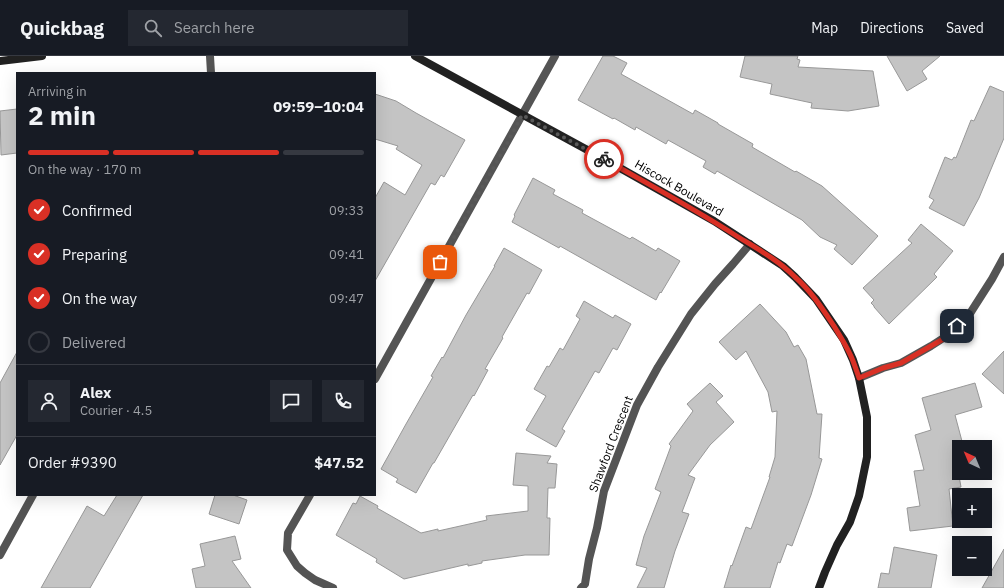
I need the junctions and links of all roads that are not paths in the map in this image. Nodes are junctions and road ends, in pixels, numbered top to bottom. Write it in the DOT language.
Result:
graph roads {
  1 [pos="42,56"];
  2 [pos="210,56"];
  3 [pos="415,56"];
  4 [pos="555,56"];
  5 [pos="0,61"];
  6 [pos="211,72"];
  7 [pos="522,115"];
  8 [pos="750,244"];
  9 [pos="1004,257"];
  10 [pos="376,377"];
  11 [pos="859,378"];
  12 [pos="32,496"];
  13 [pos="309,496"];
  14 [pos="0,555"];
  15 [pos="333,588"];
  16 [pos="581,588"];
  17 [pos="819,588"];
  1 -- 5 [label="street"];
  2 -- 6 [label="street"];
  3 -- 7 [label="street, Hiscock Boulevard"];
  4 -- 7 [label="street"];
  7 -- 8 [label="street, Hiscock Boulevard"];
  7 -- 10 [label="street"];
  8 -- 11 [label="street, Hiscock Boulevard"];
  8 -- 16 [label="street, Shawford Crescent"];
  9 -- 11 [label="street"];
  11 -- 17 [label="street, Hiscock Boulevard"];
  12 -- 14 [label="street"];
  13 -- 15 [label="street"];
}
